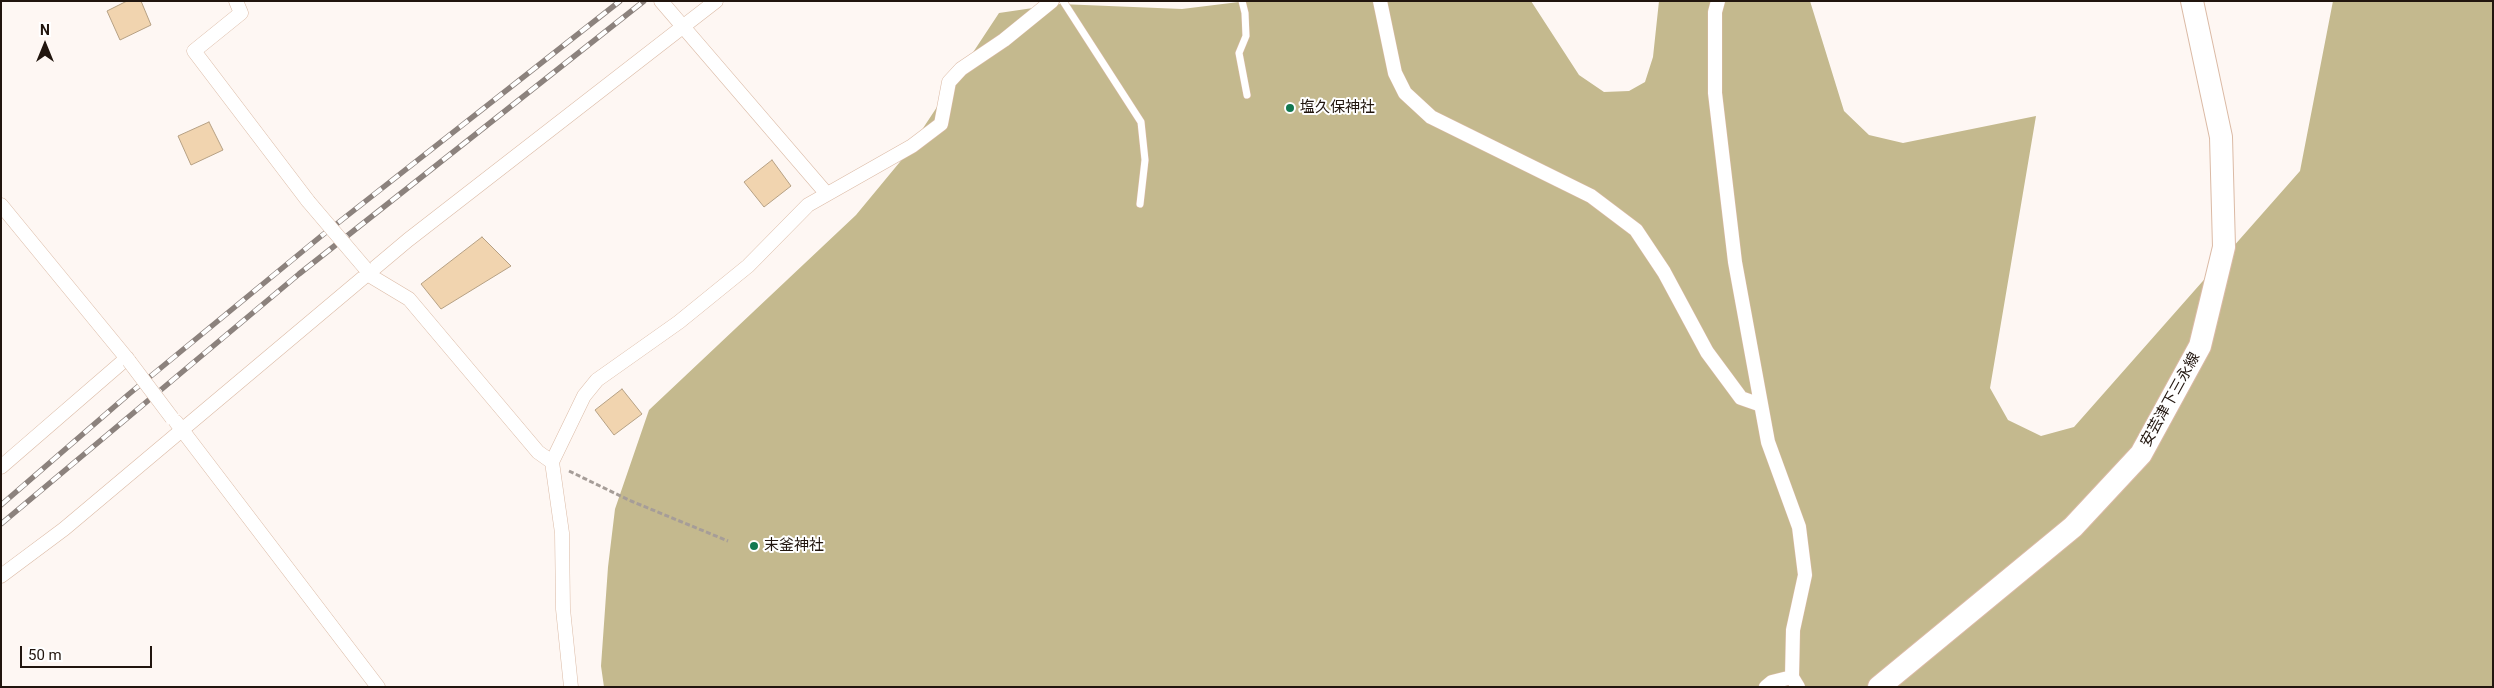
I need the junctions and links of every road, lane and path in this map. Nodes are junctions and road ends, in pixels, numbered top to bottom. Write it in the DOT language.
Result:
graph roads {
  1 [pos="236,1"];
  2 [pos="661,1"];
  3 [pos="716,1"];
  4 [pos="1052,1"];
  5 [pos="1063,1"];
  6 [pos="1242,1"];
  7 [pos="1380,1"];
  8 [pos="1718,1"];
  9 [pos="2192,1"];
  10 [pos="679,24"];
  11 [pos="1246,95"];
  12 [pos="826,193"];
  13 [pos="1140,204"];
  14 [pos="1,205"];
  15 [pos="367,271"];
  16 [pos="128,359"];
  17 [pos="1761,405"];
  18 [pos="181,429"];
  19 [pos="552,462"];
  20 [pos="1,467"];
  21 [pos="728,541"];
  22 [pos="1,576"];
  23 [pos="1795,682"];
  24 [pos="378,687"];
  25 [pos="571,687"];
  26 [pos="1766,687"];
  27 [pos="1879,687"];
  1 -- 15 [label="street, bridge"];
  2 -- 10 [label="street"];
  3 -- 10 [label="street"];
  4 -- 12 [label="street"];
  5 -- 13 [label="lane"];
  6 -- 11 [label="lane"];
  7 -- 17 [label="street"];
  8 -- 17 [label="street"];
  9 -- 27 [label="main road, 安芸津下三永線"];
  10 -- 12 [label="street"];
  10 -- 15 [label="street"];
  12 -- 19 [label="street"];
  14 -- 16 [label="street"];
  15 -- 18 [label="street"];
  15 -- 19 [label="street"];
  16 -- 18 [label="street, bridge"];
  16 -- 20 [label="street"];
  17 -- 23 [label="street"];
  18 -- 22 [label="street"];
  18 -- 24 [label="street"];
  19 -- 21 [label="path"];
  19 -- 25 [label="street"];
  23 -- 26 [label="street"];
}
